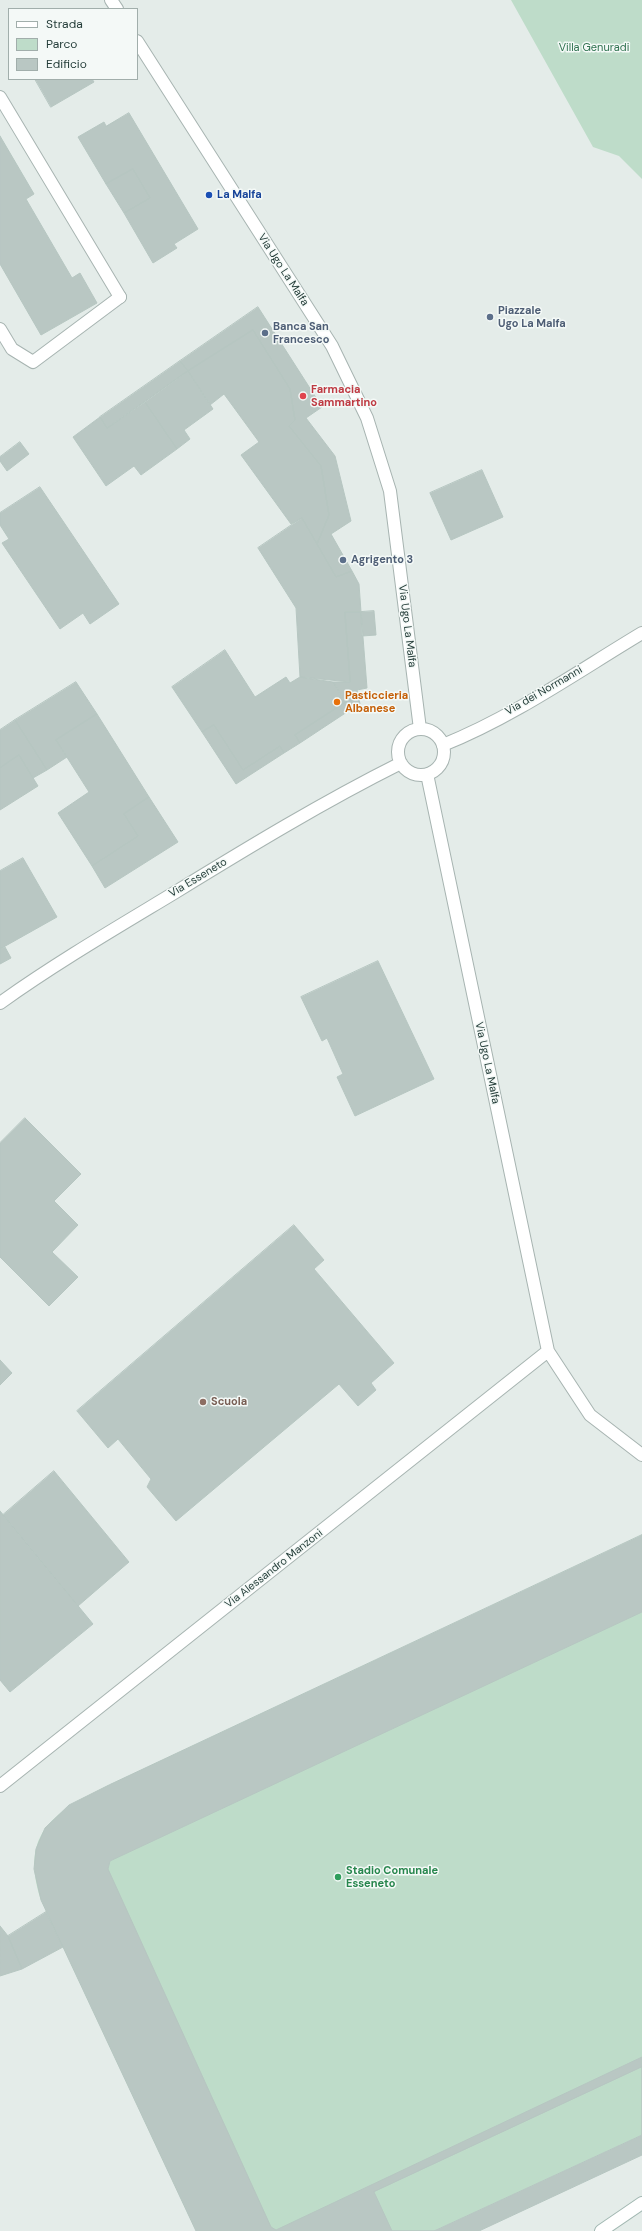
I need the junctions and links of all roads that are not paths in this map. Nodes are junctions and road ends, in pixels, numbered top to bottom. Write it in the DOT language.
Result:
graph roads {
  1 [pos="138,43"];
  2 [pos="0,97"];
  3 [pos="0,329"];
  4 [pos="642,633"];
  5 [pos="420,729"];
  6 [pos="443,745"];
  7 [pos="401,763"];
  8 [pos="426,774"];
  9 [pos="0,1003"];
  10 [pos="548,1352"];
  11 [pos="642,1455"];
  12 [pos="0,1786"];
  13 [pos="642,2203"];
  14 [pos="601,2231"];
  1 -- 5 [label="street, Via Ugo La Malfa"];
  2 -- 3 [label="street"];
  4 -- 6 [label="street, Via dei Normanni"];
  5 -- 6 [label="street"];
  5 -- 7 [label="street"];
  6 -- 8 [label="street"];
  7 -- 8 [label="street"];
  7 -- 9 [label="street, Via Esseneto"];
  8 -- 10 [label="street, Via Ugo La Malfa"];
  10 -- 11 [label="street"];
  10 -- 12 [label="street, Via Alessandro Manzoni"];
  13 -- 14 [label="street"];
}
